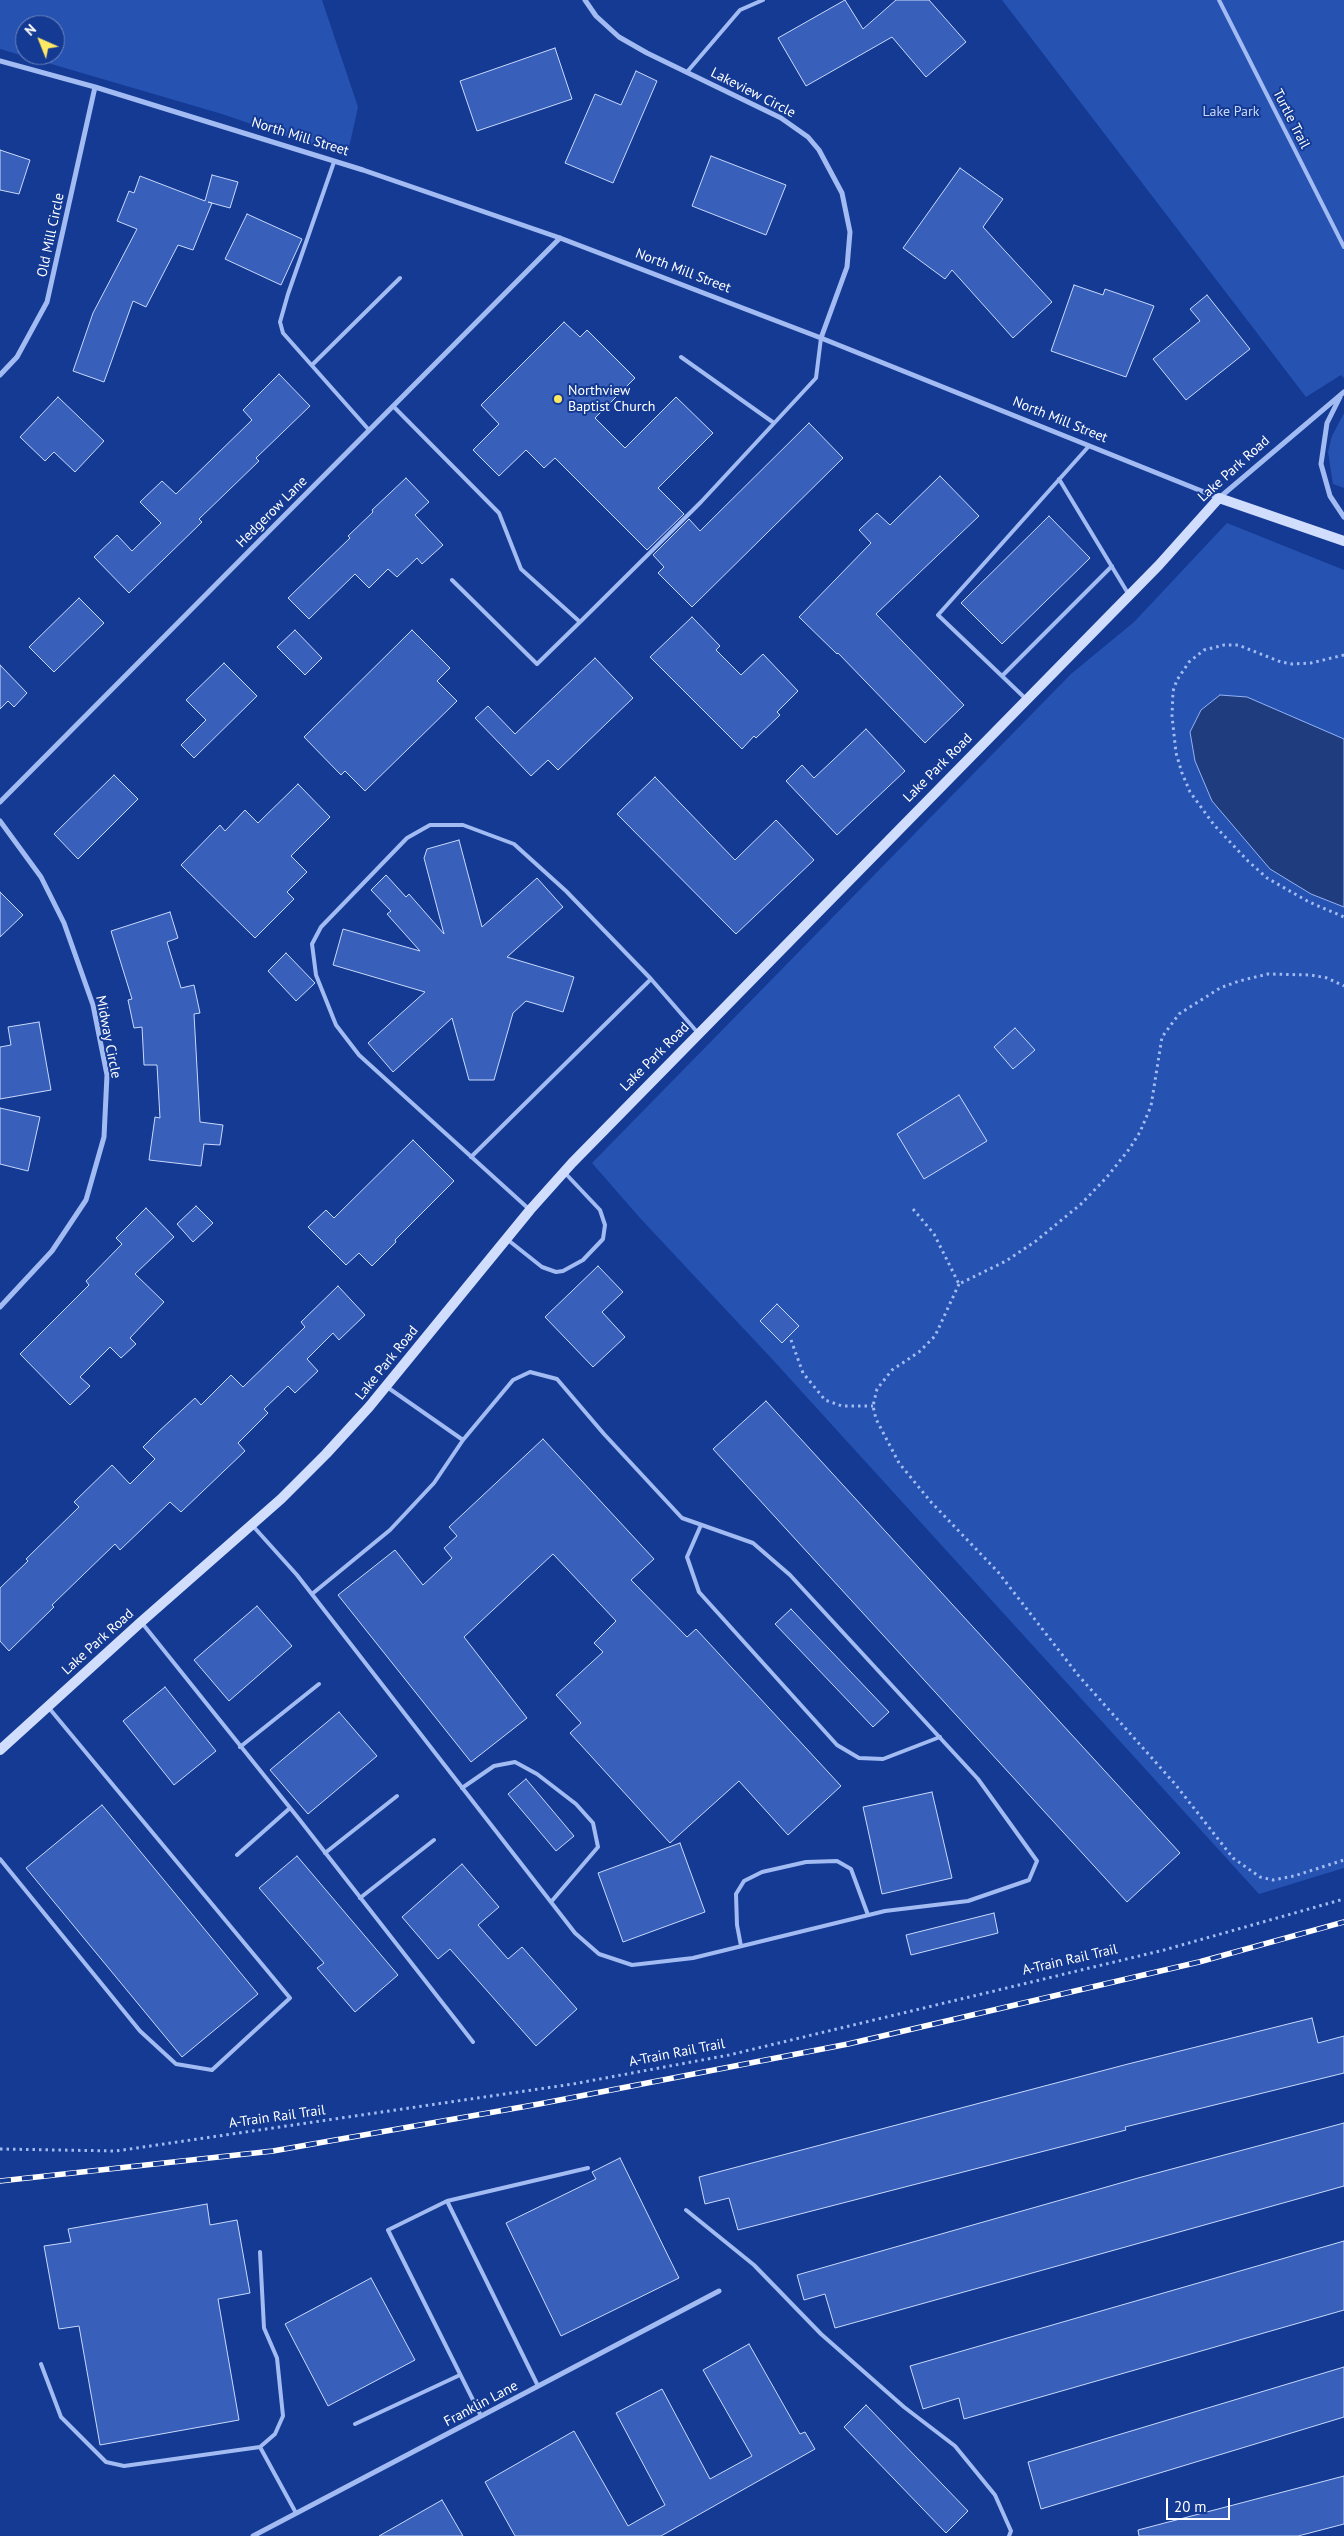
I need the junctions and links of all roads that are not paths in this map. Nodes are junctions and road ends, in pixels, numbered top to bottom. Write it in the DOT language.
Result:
graph roads {
  1 [pos="585,0"];
  2 [pos="763,0"];
  3 [pos="1219,0"];
  4 [pos="0,60"];
  5 [pos="687,72"];
  6 [pos="95,87"];
  7 [pos="334,162"];
  8 [pos="560,238"];
  9 [pos="1344,247"];
  10 [pos="400,278"];
  11 [pos="821,338"];
  12 [pos="681,357"];
  13 [pos="312,365"];
  14 [pos="0,375"];
  15 [pos="1343,393"];
  16 [pos="393,406"];
  17 [pos="774,423"];
  18 [pos="369,430"];
  19 [pos="1089,446"];
  20 [pos="1059,479"];
  21 [pos="1219,498"];
  22 [pos="1344,517"];
  23 [pos="1344,541"];
  24 [pos="1112,566"];
  25 [pos="452,580"];
  26 [pos="1129,594"];
  27 [pos="580,622"];
  28 [pos="1002,676"];
  29 [pos="1026,699"];
  30 [pos="0,802"];
  31 [pos="0,821"];
  32 [pos="651,979"];
  33 [pos="698,1033"];
  34 [pos="471,1157"];
  35 [pos="564,1172"];
  36 [pos="530,1210"];
  37 [pos="506,1239"];
  38 [pos="0,1307"];
  39 [pos="386,1386"];
  40 [pos="463,1440"];
  41 [pos="251,1524"];
  42 [pos="701,1525"];
  43 [pos="312,1594"];
  44 [pos="141,1622"];
  45 [pos="319,1684"];
  46 [pos="48,1706"];
  47 [pos="940,1737"];
  48 [pos="240,1747"];
  49 [pos="0,1750"];
  50 [pos="462,1788"];
  51 [pos="397,1796"];
  52 [pos="290,1808"];
  53 [pos="434,1840"];
  54 [pos="326,1853"];
  55 [pos="238,1855"];
  56 [pos="0,1859"];
  57 [pos="360,1898"];
  58 [pos="551,1902"];
  59 [pos="868,1915"];
  60 [pos="741,1946"];
  61 [pos="473,2042"];
  62 [pos="588,2168"];
  63 [pos="447,2201"];
  64 [pos="686,2210"];
  65 [pos="260,2252"];
  66 [pos="719,2291"];
  67 [pos="41,2364"];
  68 [pos="460,2375"];
  69 [pos="538,2386"];
  70 [pos="481,2416"];
  71 [pos="356,2424"];
  72 [pos="260,2448"];
  73 [pos="296,2513"];
  74 [pos="1010,2534"];
  75 [pos="253,2536"];
  76 [pos="1017,2536"];
  1 -- 5 [label="street, Lakeview Circle"];
  2 -- 5 [label="lane"];
  3 -- 9 [label="lane, Turtle Trail"];
  4 -- 6 [label="street, North Mill Street"];
  5 -- 11 [label="street, Lakeview Circle"];
  6 -- 7 [label="street, North Mill Street"];
  6 -- 14 [label="street, Old Mill Circle"];
  7 -- 8 [label="street, North Mill Street"];
  7 -- 13 [label="lane"];
  8 -- 11 [label="street, North Mill Street"];
  8 -- 16 [label="street, Hedgerow Lane"];
  10 -- 13 [label="lane"];
  11 -- 17 [label="lane"];
  11 -- 19 [label="street, North Mill Street"];
  12 -- 17 [label="lane"];
  13 -- 18 [label="lane"];
  15 -- 21 [label="street, Lake Park Road"];
  15 -- 22 [label="street, Lake Park Road"];
  16 -- 18 [label="street, Hedgerow Lane"];
  16 -- 27 [label="lane"];
  17 -- 27 [label="lane"];
  18 -- 30 [label="street, Hedgerow Lane"];
  19 -- 20 [label="lane"];
  19 -- 21 [label="street, North Mill Street"];
  20 -- 24 [label="lane"];
  20 -- 28 [label="lane"];
  21 -- 23 [label="main road, North Mill Street"];
  21 -- 26 [label="main road, Lake Park Road"];
  24 -- 26 [label="lane"];
  24 -- 28 [label="lane"];
  25 -- 27 [label="lane"];
  26 -- 29 [label="main road, Lake Park Road"];
  28 -- 29 [label="lane"];
  29 -- 33 [label="main road, Lake Park Road"];
  31 -- 38 [label="street, Midway Circle"];
  32 -- 33 [label="lane"];
  32 -- 34 [label="lane"];
  32 -- 34 [label="lane"];
  33 -- 35 [label="main road, Lake Park Road"];
  34 -- 36 [label="lane"];
  35 -- 36 [label="main road, Lake Park Road"];
  35 -- 37 [label="lane"];
  36 -- 37 [label="main road, Lake Park Road"];
  37 -- 39 [label="main road, Lake Park Road"];
  39 -- 40 [label="lane"];
  39 -- 41 [label="main road, Lake Park Road"];
  40 -- 42 [label="lane"];
  40 -- 43 [label="lane"];
  41 -- 43 [label="lane"];
  41 -- 44 [label="main road, Lake Park Road"];
  42 -- 47 [label="lane"];
  42 -- 47 [label="lane"];
  43 -- 50 [label="lane"];
  44 -- 46 [label="main road, Lake Park Road"];
  44 -- 48 [label="lane"];
  45 -- 48 [label="lane"];
  46 -- 49 [label="main road, Lake Park Road"];
  46 -- 56 [label="lane"];
  47 -- 59 [label="lane"];
  48 -- 52 [label="lane"];
  50 -- 58 [label="lane"];
  50 -- 58 [label="lane"];
  51 -- 54 [label="lane"];
  52 -- 54 [label="lane"];
  52 -- 55 [label="lane"];
  53 -- 57 [label="lane"];
  54 -- 57 [label="lane"];
  57 -- 61 [label="lane"];
  58 -- 60 [label="lane"];
  59 -- 60 [label="lane"];
  59 -- 60 [label="lane"];
  62 -- 63 [label="lane"];
  63 -- 68 [label="lane"];
  63 -- 69 [label="lane"];
  64 -- 74 [label="lane"];
  65 -- 72 [label="lane"];
  66 -- 69 [label="street, Franklin Lane"];
  67 -- 72 [label="lane"];
  68 -- 70 [label="lane"];
  68 -- 71 [label="lane"];
  69 -- 70 [label="street, Franklin Lane"];
  70 -- 73 [label="street, Franklin Lane"];
  72 -- 73 [label="lane"];
  73 -- 75 [label="street, Franklin Lane"];
  74 -- 76 [label="lane"];
}
